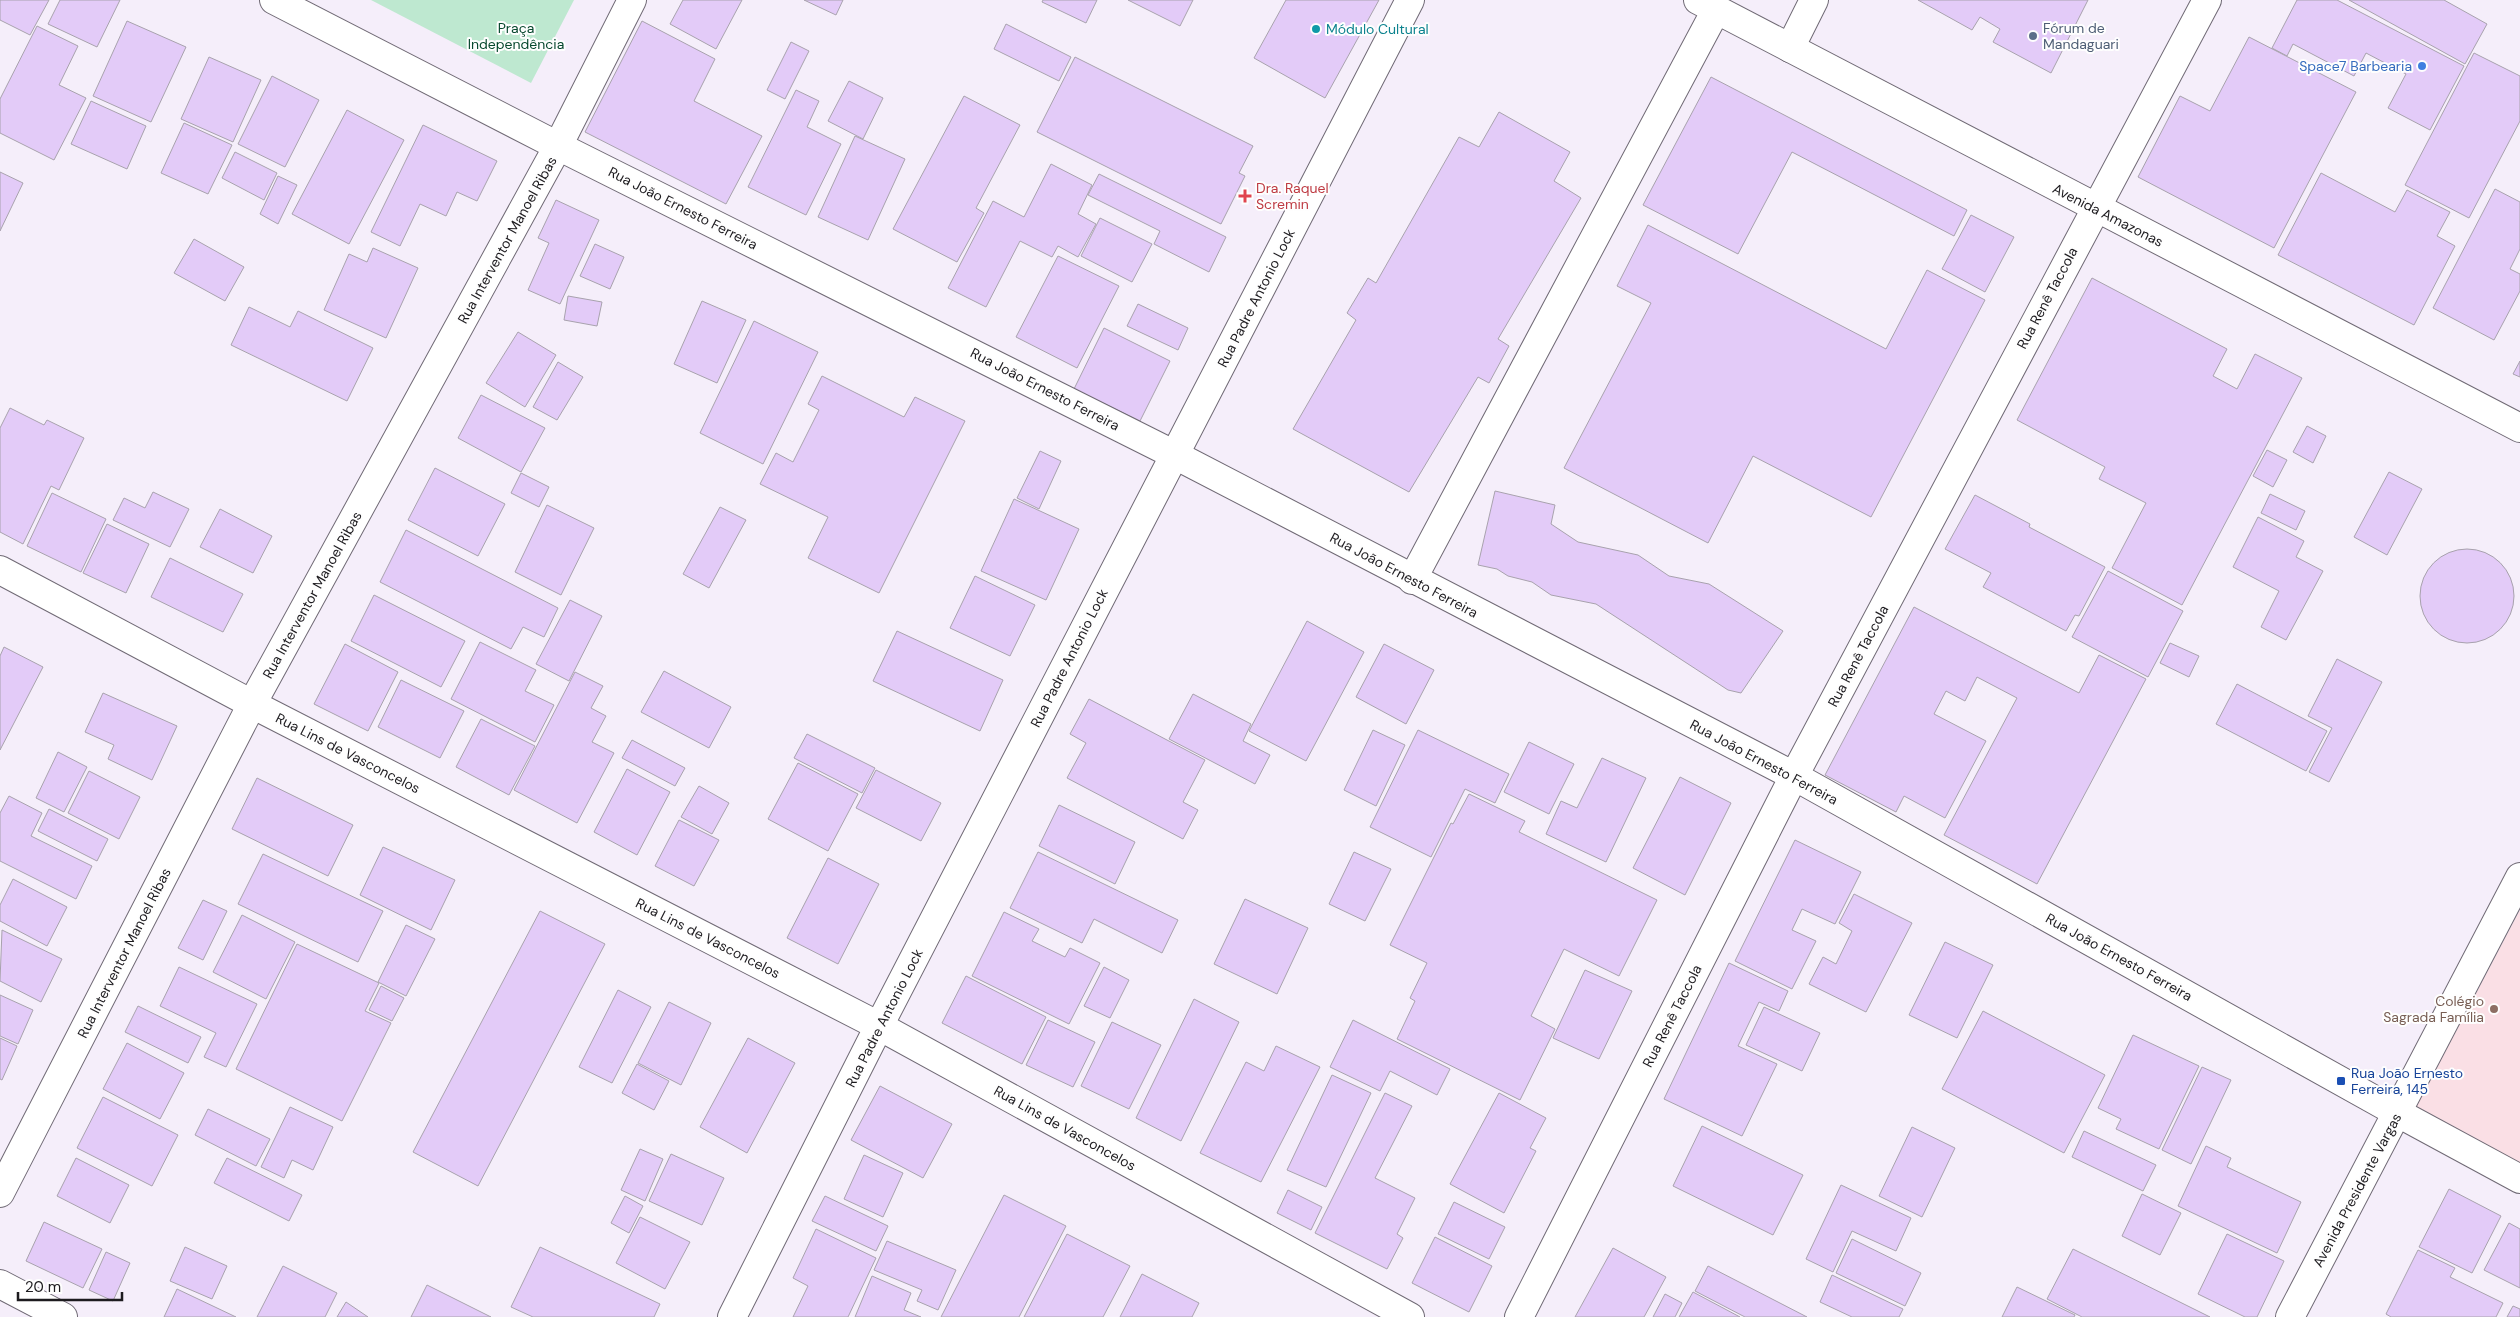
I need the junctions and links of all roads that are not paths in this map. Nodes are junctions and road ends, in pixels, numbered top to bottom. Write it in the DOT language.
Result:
graph roads {
  1 [pos="274,0"];
  2 [pos="632,0"];
  3 [pos="1410,0"];
  4 [pos="1814,0"];
  5 [pos="2207,0"];
  6 [pos="1707,5"];
  7 [pos="1790,48"];
  8 [pos="558,146"];
  9 [pos="2095,208"];
  10 [pos="2520,428"];
  11 [pos="1175,454"];
  12 [pos="0,570"];
  13 [pos="1412,580"];
  14 [pos="252,704"];
  15 [pos="1794,776"];
  16 [pos="2520,877"];
  17 [pos="879,1026"];
  18 [pos="2398,1112"];
  19 [pos="2520,1179"];
  20 [pos="0,1193"];
  21 [pos="0,1284"];
  22 [pos="62,1317"];
  23 [pos="732,1317"];
  24 [pos="1410,1317"];
  25 [pos="1519,1317"];
  26 [pos="2290,1317"];
  1 -- 8 [label="street, Rua João Ernesto Ferreira"];
  2 -- 8 [label="street, Rua Interventor Manoel Ribas"];
  3 -- 11 [label="street, Rua Padre Antonio Lock"];
  4 -- 7 [label="street"];
  5 -- 9 [label="street, Rua Renê Taccola"];
  6 -- 7 [label="street, Avenida Amazonas"];
  6 -- 13 [label="street"];
  7 -- 9 [label="street, Avenida Amazonas"];
  8 -- 11 [label="street, Rua João Ernesto Ferreira"];
  8 -- 14 [label="street, Rua Interventor Manoel Ribas"];
  9 -- 10 [label="street, Avenida Amazonas"];
  9 -- 15 [label="street, Rua Renê Taccola"];
  11 -- 13 [label="street, Rua João Ernesto Ferreira"];
  11 -- 17 [label="street, Rua Padre Antonio Lock"];
  12 -- 14 [label="street, Rua Lins de Vasconcelos"];
  13 -- 15 [label="street, Rua João Ernesto Ferreira"];
  14 -- 17 [label="street, Rua Lins de Vasconcelos"];
  14 -- 20 [label="street, Rua Interventor Manoel Ribas"];
  15 -- 18 [label="street, Rua João Ernesto Ferreira"];
  15 -- 25 [label="street, Rua Renê Taccola"];
  16 -- 18 [label="street, Avenida Presidente Vargas"];
  17 -- 23 [label="street, Rua Padre Antonio Lock"];
  17 -- 24 [label="street, Rua Lins de Vasconcelos"];
  18 -- 19 [label="street, Rua João Ernesto Ferreira"];
  18 -- 26 [label="street, Avenida Presidente Vargas"];
  21 -- 22 [label="street"];
}
